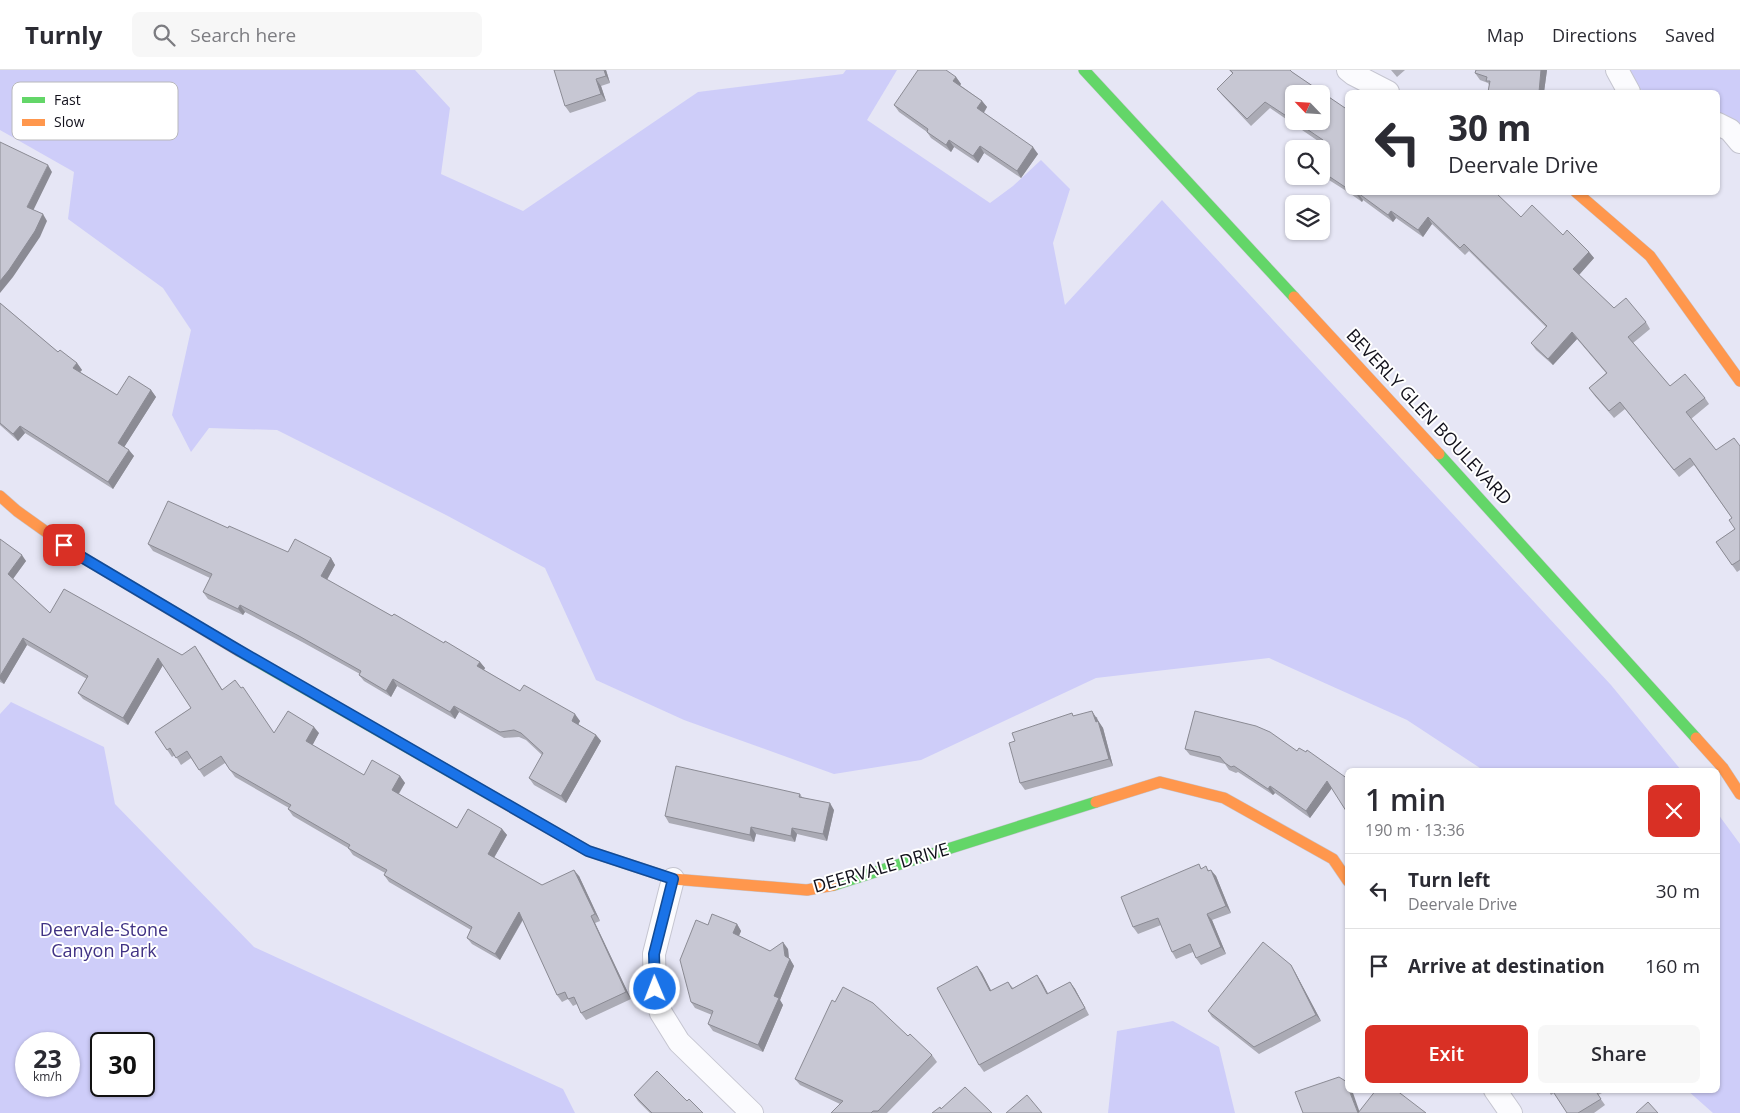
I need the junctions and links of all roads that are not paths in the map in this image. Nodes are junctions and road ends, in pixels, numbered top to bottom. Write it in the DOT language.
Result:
graph roads {
  1 [pos="1084,70"];
  2 [pos="1348,70"];
  3 [pos="1617,70"];
  4 [pos="1384,90"];
  5 [pos="1628,90"];
  6 [pos="1720,125"];
  7 [pos="1740,142"];
  8 [pos="1579,195"];
  9 [pos="1740,381"];
  10 [pos="0,496"];
  11 [pos="1740,794"];
  12 [pos="1345,876"];
  13 [pos="673,879"];
  14 [pos="1497,1093"];
  15 [pos="752,1113"];
  16 [pos="1511,1113"];
  1 -- 11 [label="street, BEVERLY GLEN BOULEVARD"];
  2 -- 4 [label="street"];
  3 -- 5 [label="street"];
  6 -- 7 [label="street"];
  8 -- 9 [label="street"];
  10 -- 13 [label="street, DEERVALE DRIVE"];
  12 -- 13 [label="street, DEERVALE DRIVE"];
  13 -- 15 [label="street"];
  14 -- 16 [label="street"];
}
